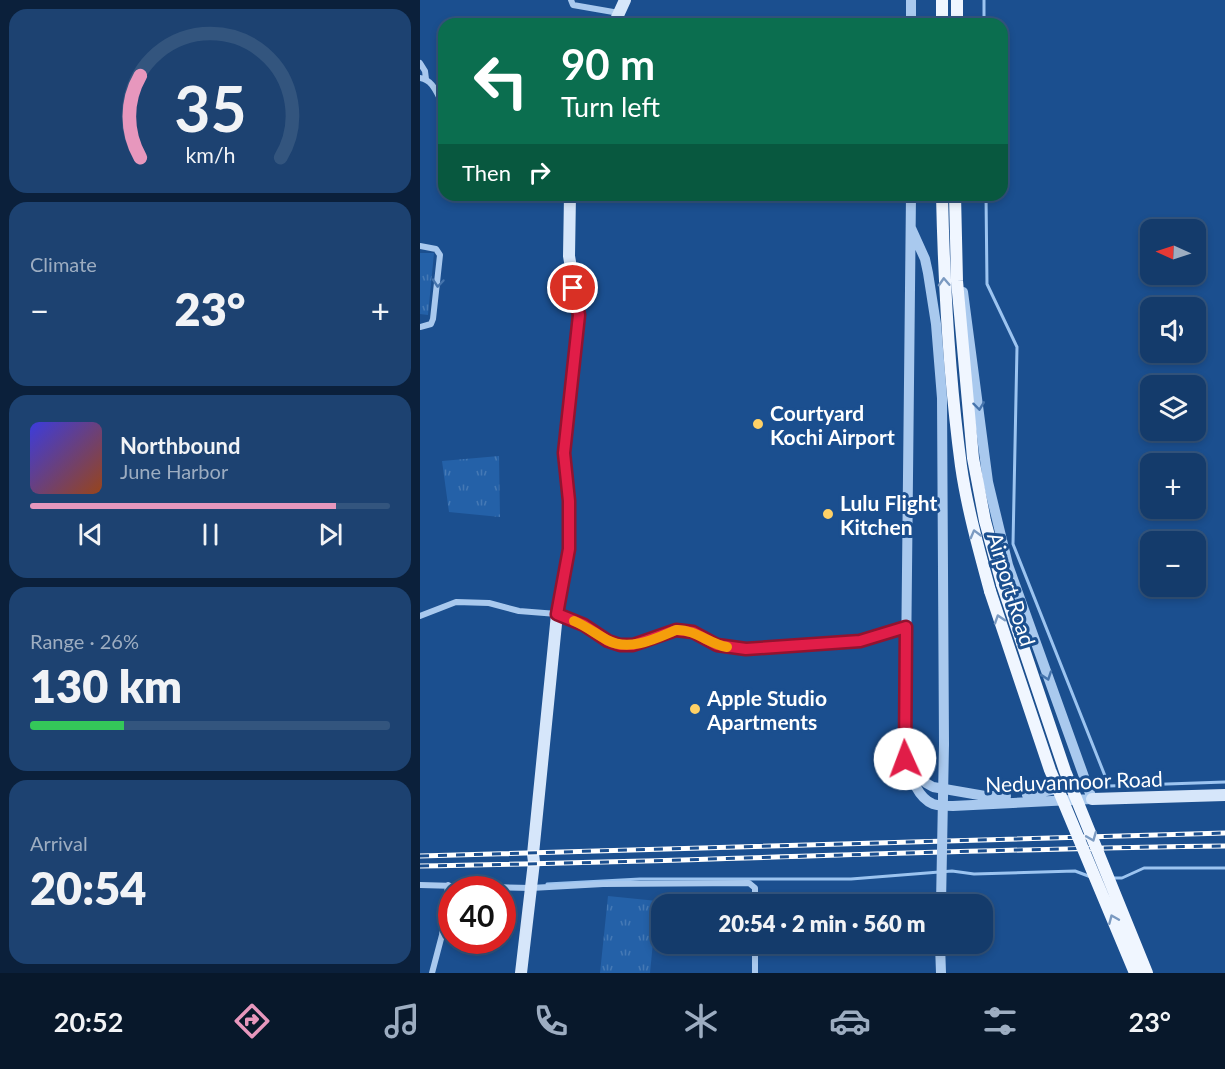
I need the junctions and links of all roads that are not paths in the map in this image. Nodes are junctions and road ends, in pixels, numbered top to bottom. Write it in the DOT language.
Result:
graph roads {
  1 [pos="571,0"];
  2 [pos="625,0"];
  3 [pos="911,0"];
  4 [pos="957,0"];
  5 [pos="616,18"];
  6 [pos="911,18"];
  7 [pos="957,18"];
  8 [pos="420,63"];
  9 [pos="423,78"];
  10 [pos="438,95"];
  11 [pos="570,201"];
  12 [pos="911,201"];
  13 [pos="942,201"];
  14 [pos="955,201"];
  15 [pos="910,225"];
  16 [pos="956,244"];
  17 [pos="420,246"];
  18 [pos="420,327"];
  19 [pos="557,614"];
  20 [pos="420,616"];
  21 [pos="906,627"];
  22 [pos="905,759"];
  23 [pos="1085,783"];
  24 [pos="1225,795"];
  25 [pos="1092,799"];
  26 [pos="985,800"];
  27 [pos="420,885"];
  28 [pos="438,885"];
  29 [pos="516,887"];
  30 [pos="531,888"];
  31 [pos="755,894"];
  32 [pos="941,894"];
  33 [pos="438,950"];
  34 [pos="755,954"];
  35 [pos="940,954"];
  36 [pos="432,973"];
  37 [pos="520,973"];
  38 [pos="755,973"];
  39 [pos="941,973"];
  40 [pos="1135,973"];
  41 [pos="1147,973"];
  1 -- 5 [label="street"];
  2 -- 5 [label="main road"];
  3 -- 6 [label="street"];
  4 -- 7 [label="main road"];
  8 -- 9 [label="street"];
  9 -- 10 [label="street"];
  11 -- 19 [label="main road"];
  12 -- 15 [label="street"];
  40 -- 13 [label="main road, Airport Road, one-way, bridge"];
  14 -- 16 [label="main road, Airport Road"];
  15 -- 21 [label="street"];
  15 -- 32 [label="street, bridge"];
  16 -- 23 [label="street, one-way"];
  16 -- 41 [label="main road, Airport Road, one-way, bridge"];
  17 -- 18 [label="street, one-way"];
  19 -- 20 [label="street"];
  19 -- 21 [label="street"];
  19 -- 30 [label="main road"];
  21 -- 22 [label="street"];
  22 -- 26 [label="street"];
  22 -- 26 [label="street, Neduvannoor Road"];
  23 -- 25 [label="street"];
  23 -- 26 [label="street"];
  24 -- 25 [label="main road, Neduvannoor Road"];
  25 -- 26 [label="street, Neduvannoor Road"];
  27 -- 28 [label="street"];
  29 -- 30 [label="street"];
  30 -- 31 [label="street"];
  30 -- 37 [label="main road"];
  33 -- 36 [label="street"];
  34 -- 38 [label="street"];
  35 -- 39 [label="street"];
}
